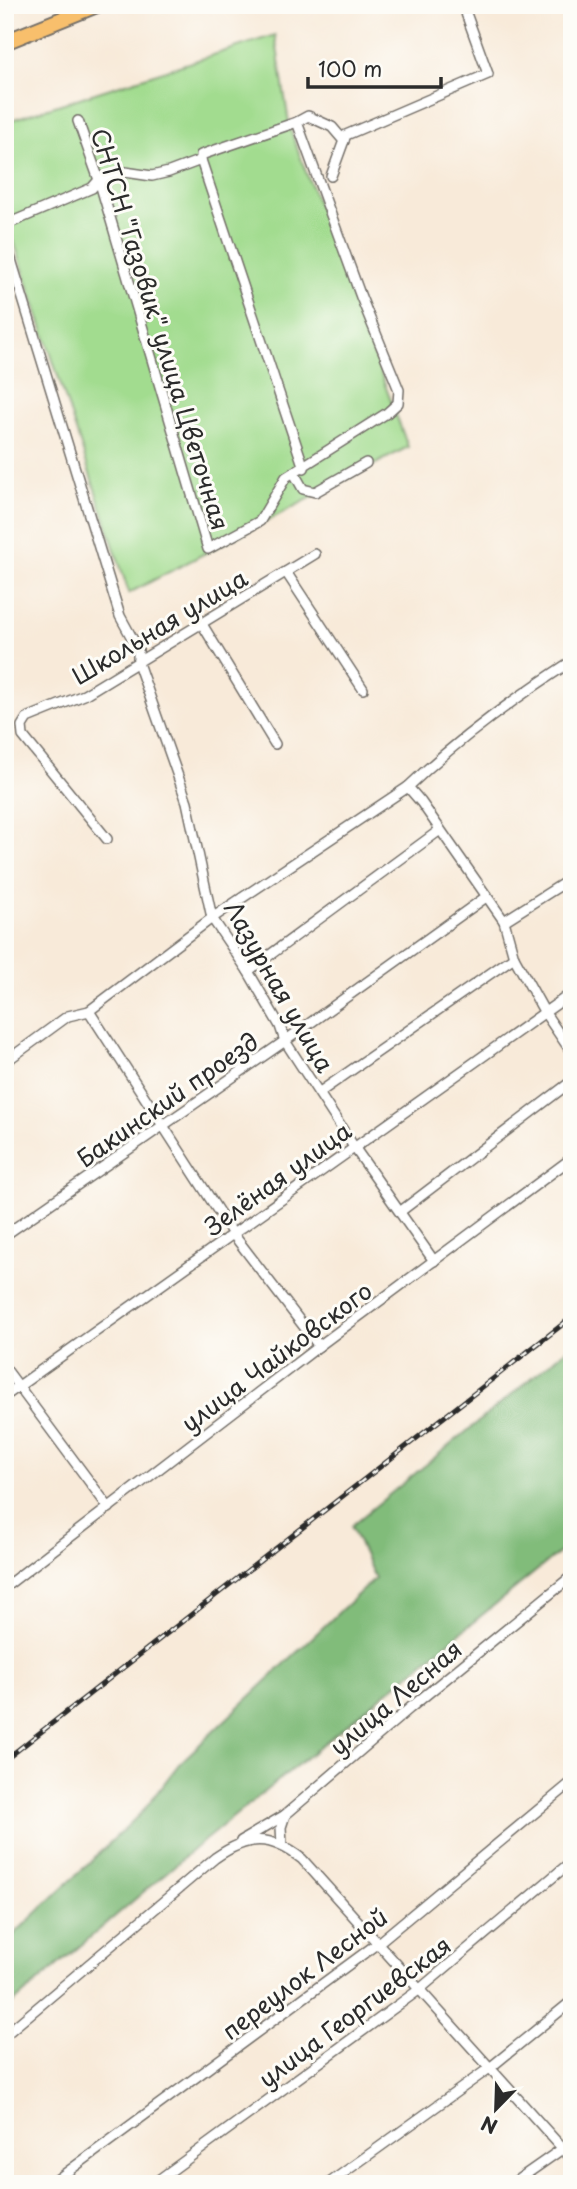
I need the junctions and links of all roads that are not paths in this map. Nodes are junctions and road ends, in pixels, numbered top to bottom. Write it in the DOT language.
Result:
graph roads {
  1 [pos="97,5"];
  2 [pos="463,5"];
  3 [pos="5,42"];
  4 [pos="78,121"];
  5 [pos="297,122"];
  6 [pos="344,141"];
  7 [pos="201,160"];
  8 [pos="331,176"];
  9 [pos="99,180"];
  10 [pos="5,225"];
  11 [pos="5,240"];
  12 [pos="366,463"];
  13 [pos="304,468"];
  14 [pos="294,473"];
  15 [pos="315,554"];
  16 [pos="286,572"];
  17 [pos="202,624"];
  18 [pos="572,662"];
  19 [pos="138,663"];
  20 [pos="363,689"];
  21 [pos="275,744"];
  22 [pos="408,787"];
  23 [pos="440,830"];
  24 [pos="107,839"];
  25 [pos="572,878"];
  26 [pos="486,897"];
  27 [pos="212,918"];
  28 [pos="504,921"];
  29 [pos="514,957"];
  30 [pos="247,971"];
  31 [pos="572,993"];
  32 [pos="89,1011"];
  33 [pos="545,1013"];
  34 [pos="285,1041"];
  35 [pos="572,1053"];
  36 [pos="5,1062"];
  37 [pos="572,1081"];
  38 [pos="320,1092"];
  39 [pos="163,1125"];
  40 [pos="354,1147"];
  41 [pos="572,1158"];
  42 [pos="401,1210"];
  43 [pos="233,1234"];
  44 [pos="5,1235"];
  45 [pos="434,1261"];
  46 [pos="319,1346"];
  47 [pos="5,1368"];
  48 [pos="19,1386"];
  49 [pos="5,1396"];
  50 [pos="109,1508"];
  51 [pos="572,1576"];
  52 [pos="5,1587"];
  53 [pos="572,1782"];
  54 [pos="285,1815"];
  55 [pos="240,1842"];
  56 [pos="282,1845"];
  57 [pos="572,1861"];
  58 [pos="378,1944"];
  59 [pos="420,1989"];
  60 [pos="572,2001"];
  61 [pos="5,2035"];
  62 [pos="491,2067"];
  63 [pos="572,2143"];
  64 [pos="564,2149"];
  65 [pos="572,2159"];
  66 [pos="51,2184"];
  67 [pos="153,2184"];
  68 [pos="328,2184"];
  69 [pos="512,2184"];
  1 -- 3 [label="main road"];
  2 -- 6 [label="street"];
  4 -- 9 [label="street, СНТСН \"Газовик\" улица Цветочная"];
  5 -- 6 [label="street"];
  5 -- 7 [label="street"];
  5 -- 13 [label="street"];
  6 -- 8 [label="street"];
  7 -- 9 [label="street"];
  7 -- 13 [label="street"];
  9 -- 10 [label="street"];
  9 -- 14 [label="street, СНТСН \"Газовик\" улица Цветочная"];
  11 -- 19 [label="street, Лазурная улица"];
  12 -- 14 [label="street"];
  13 -- 14 [label="street"];
  15 -- 16 [label="street, Школьная улица"];
  16 -- 17 [label="street, Школьная улица"];
  16 -- 20 [label="street"];
  17 -- 19 [label="street, Школьная улица"];
  17 -- 21 [label="street"];
  18 -- 22 [label="street"];
  19 -- 24 [label="street, Школьная улица"];
  19 -- 27 [label="street, Лазурная улица"];
  22 -- 23 [label="street"];
  22 -- 27 [label="street"];
  23 -- 26 [label="street"];
  23 -- 30 [label="street"];
  25 -- 28 [label="street"];
  26 -- 28 [label="street"];
  26 -- 34 [label="street, Бакинский проезд"];
  27 -- 30 [label="street, Лазурная улица"];
  27 -- 32 [label="street"];
  28 -- 29 [label="street"];
  29 -- 33 [label="street"];
  29 -- 38 [label="street"];
  30 -- 34 [label="street, Лазурная улица"];
  31 -- 33 [label="street, Зелёная улица"];
  32 -- 36 [label="street"];
  32 -- 39 [label="street"];
  33 -- 35 [label="street"];
  33 -- 40 [label="street, Зелёная улица"];
  34 -- 38 [label="street, Лазурная улица"];
  34 -- 39 [label="street, Бакинский проезд"];
  37 -- 42 [label="street"];
  38 -- 40 [label="street, Лазурная улица"];
  39 -- 43 [label="street"];
  39 -- 44 [label="street, Бакинский проезд"];
  40 -- 42 [label="street, Лазурная улица"];
  40 -- 43 [label="street, Зелёная улица"];
  41 -- 45 [label="street, улица Чайковского"];
  42 -- 45 [label="street, Лазурная улица"];
  43 -- 46 [label="street"];
  43 -- 48 [label="street, Зелёная улица"];
  45 -- 46 [label="street, улица Чайковского"];
  46 -- 50 [label="street, улица Чайковского"];
  47 -- 48 [label="street"];
  48 -- 49 [label="street, Зелёная улица"];
  48 -- 50 [label="street"];
  50 -- 52 [label="street, улица Чайковского"];
  51 -- 54 [label="street, улица Лесная"];
  53 -- 58 [label="street, переулок Лесной"];
  54 -- 55 [label="street, улица Лесная"];
  54 -- 56 [label="street"];
  55 -- 56 [label="street"];
  55 -- 61 [label="street, улица Лесная"];
  56 -- 58 [label="street"];
  57 -- 59 [label="street, улица Георгиевская"];
  58 -- 59 [label="street"];
  58 -- 66 [label="street, переулок Лесной"];
  59 -- 62 [label="street"];
  59 -- 67 [label="street, улица Георгиевская"];
  60 -- 62 [label="street"];
  62 -- 64 [label="street"];
  62 -- 68 [label="street"];
  63 -- 64 [label="street"];
  64 -- 65 [label="street"];
  64 -- 69 [label="street"];
}
